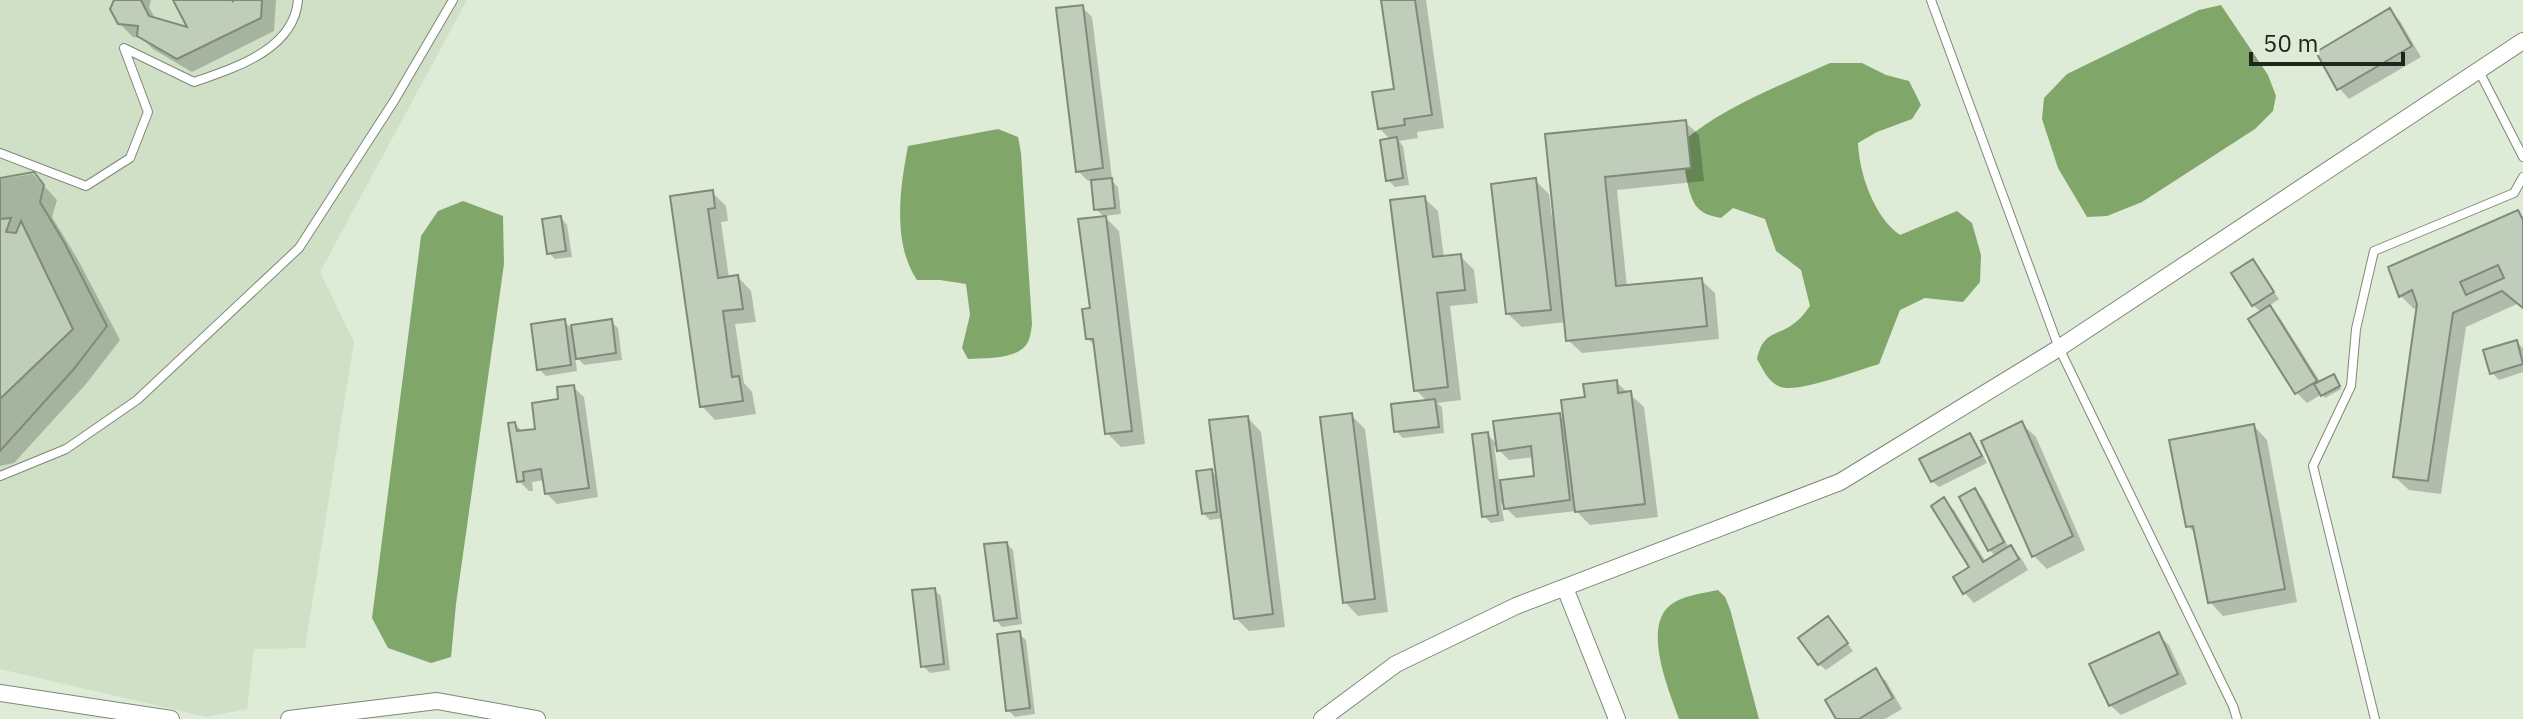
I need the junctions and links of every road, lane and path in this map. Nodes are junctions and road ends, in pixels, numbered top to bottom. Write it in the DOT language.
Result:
graph roads {
  1 [pos="298,0"];
  2 [pos="453,0"];
  3 [pos="1931,0"];
  4 [pos="2523,41"];
  5 [pos="2479,71"];
  6 [pos="0,153"];
  7 [pos="2523,157"];
  8 [pos="2523,177"];
  9 [pos="2059,348"];
  10 [pos="0,476"];
  11 [pos="1565,588"];
  12 [pos="0,693"];
  13 [pos="171,719"];
  14 [pos="289,719"];
  15 [pos="537,719"];
  16 [pos="1322,719"];
  17 [pos="1617,719"];
  18 [pos="2237,719"];
  19 [pos="2375,719"];
  1 -- 6 [label="lane"];
  2 -- 10 [label="lane"];
  3 -- 9 [label="lane"];
  4 -- 5 [label="street"];
  5 -- 7 [label="lane"];
  5 -- 9 [label="street"];
  8 -- 19 [label="lane"];
  9 -- 11 [label="street"];
  9 -- 18 [label="lane"];
  11 -- 16 [label="street"];
  11 -- 17 [label="street"];
  12 -- 13 [label="street"];
  14 -- 15 [label="street"];
}
